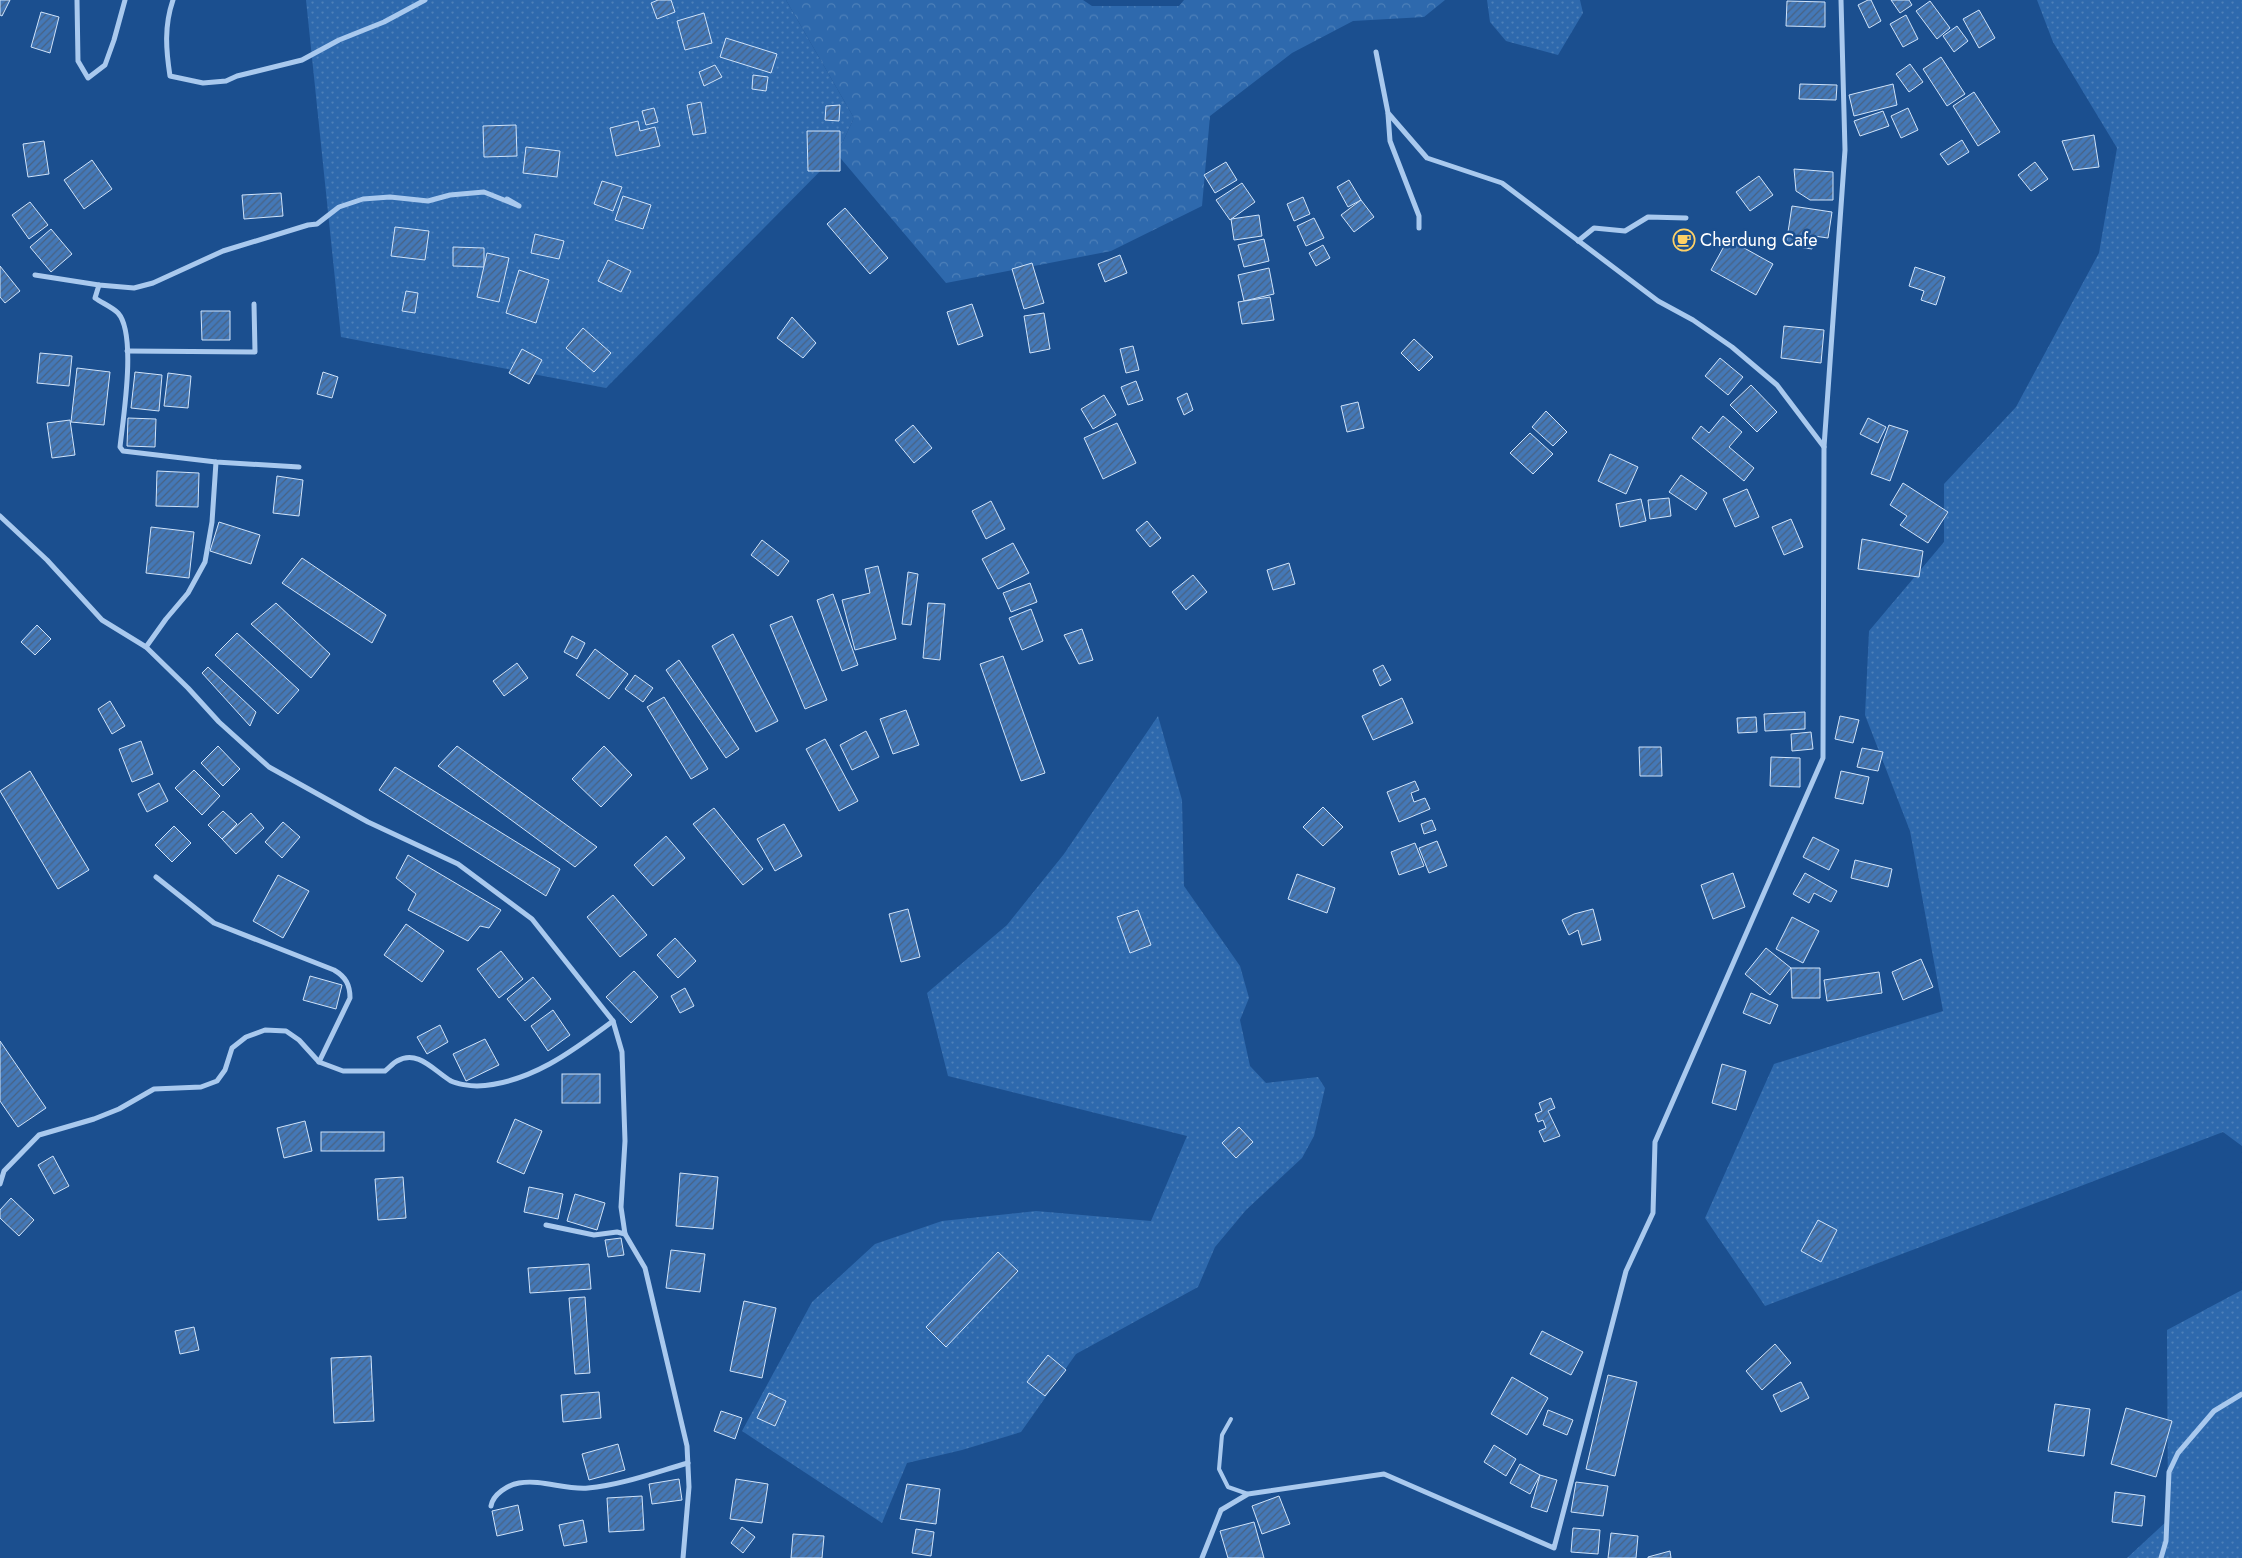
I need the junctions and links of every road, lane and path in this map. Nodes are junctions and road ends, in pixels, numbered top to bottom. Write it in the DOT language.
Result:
graph roads {
  1 [pos="77,0"];
  2 [pos="125,0"];
  3 [pos="174,0"];
  4 [pos="424,0"];
  5 [pos="1841,0"];
  6 [pos="1376,52"];
  7 [pos="1388,113"];
  8 [pos="507,199"];
  9 [pos="1686,218"];
  10 [pos="1420,228"];
  11 [pos="1578,241"];
  12 [pos="35,275"];
  13 [pos="99,285"];
  14 [pos="254,304"];
  15 [pos="127,351"];
  16 [pos="1824,447"];
  17 [pos="216,462"];
  18 [pos="299,467"];
  19 [pos="0,516"];
  20 [pos="146,648"];
  21 [pos="156,877"];
  22 [pos="613,1021"];
  23 [pos="318,1062"];
  24 [pos="0,1184"];
  25 [pos="546,1225"];
  26 [pos="625,1234"];
  27 [pos="2242,1394"];
  28 [pos="1231,1419"];
  29 [pos="688,1463"];
  30 [pos="1248,1494"];
  31 [pos="491,1506"];
  32 [pos="683,1558"];
  33 [pos="1202,1558"];
  34 [pos="2161,1558"];
  1 -- 2 [label="street"];
  3 -- 4 [label="street"];
  5 -- 16 [label="street"];
  6 -- 7 [label="street"];
  7 -- 10 [label="street"];
  7 -- 11 [label="street"];
  8 -- 13 [label="street"];
  9 -- 11 [label="street"];
  11 -- 16 [label="street"];
  12 -- 13 [label="street"];
  13 -- 15 [label="street"];
  14 -- 15 [label="street"];
  15 -- 17 [label="street"];
  16 -- 30 [label="street"];
  17 -- 18 [label="street"];
  17 -- 20 [label="street"];
  19 -- 20 [label="street"];
  20 -- 22 [label="street"];
  21 -- 23 [label="street"];
  22 -- 23 [label="street"];
  22 -- 26 [label="street"];
  23 -- 24 [label="street"];
  25 -- 26 [label="street"];
  26 -- 29 [label="street"];
  27 -- 34 [label="street"];
  28 -- 30 [label="lane"];
  29 -- 31 [label="street"];
  29 -- 32 [label="street"];
  30 -- 33 [label="street"];
}
